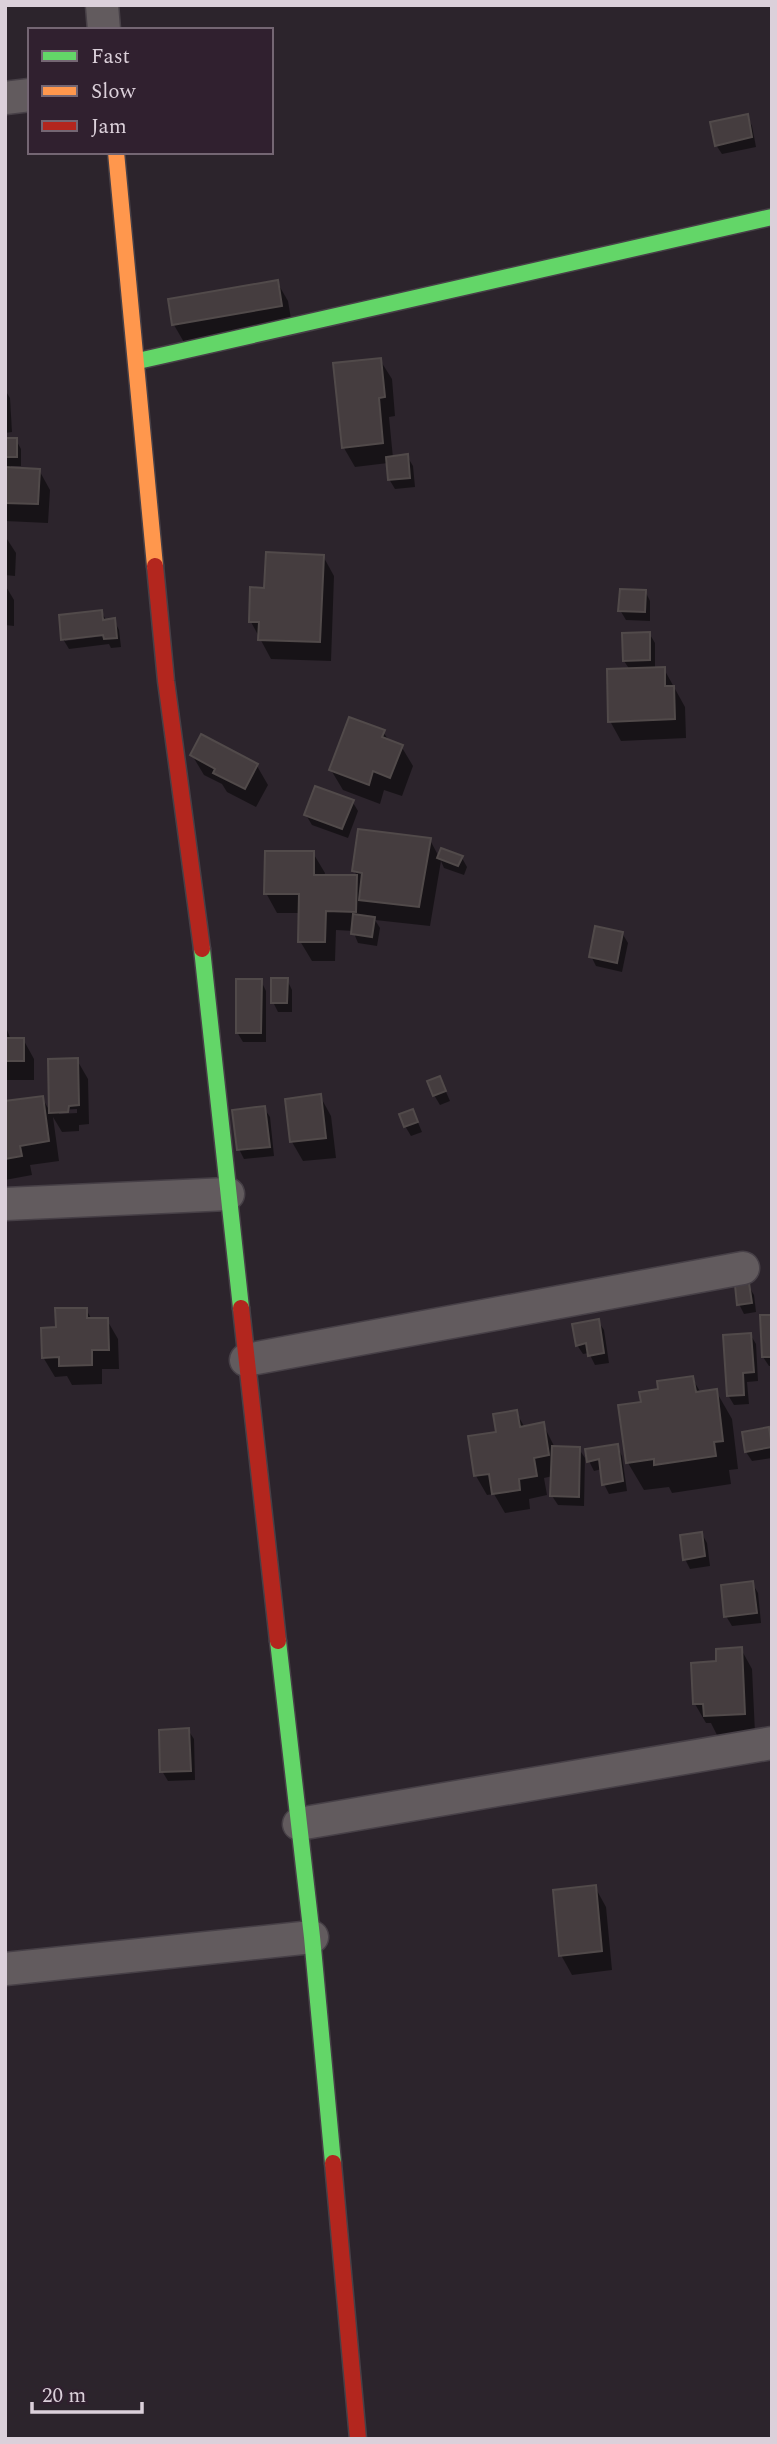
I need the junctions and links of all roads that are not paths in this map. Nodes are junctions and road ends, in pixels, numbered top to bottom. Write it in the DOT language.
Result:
graph roads {
  1 [pos="102,5"];
  2 [pos="104,28"];
  3 [pos="28,95"];
  4 [pos="5,98"];
  5 [pos="116,154"];
  6 [pos="772,217"];
  7 [pos="138,361"];
  8 [pos="228,1194"];
  9 [pos="5,1204"];
  10 [pos="743,1268"];
  11 [pos="247,1360"];
  12 [pos="772,1742"];
  13 [pos="299,1824"];
  14 [pos="312,1937"];
  15 [pos="5,1969"];
  16 [pos="358,2439"];
  1 -- 2 [label="street"];
  3 -- 4 [label="street"];
  5 -- 7 [label="street"];
  6 -- 7 [label="street"];
  7 -- 8 [label="street"];
  8 -- 9 [label="street"];
  8 -- 11 [label="street"];
  10 -- 11 [label="street"];
  11 -- 13 [label="street"];
  12 -- 13 [label="street"];
  13 -- 14 [label="street"];
  14 -- 15 [label="street"];
  14 -- 16 [label="street"];
}
